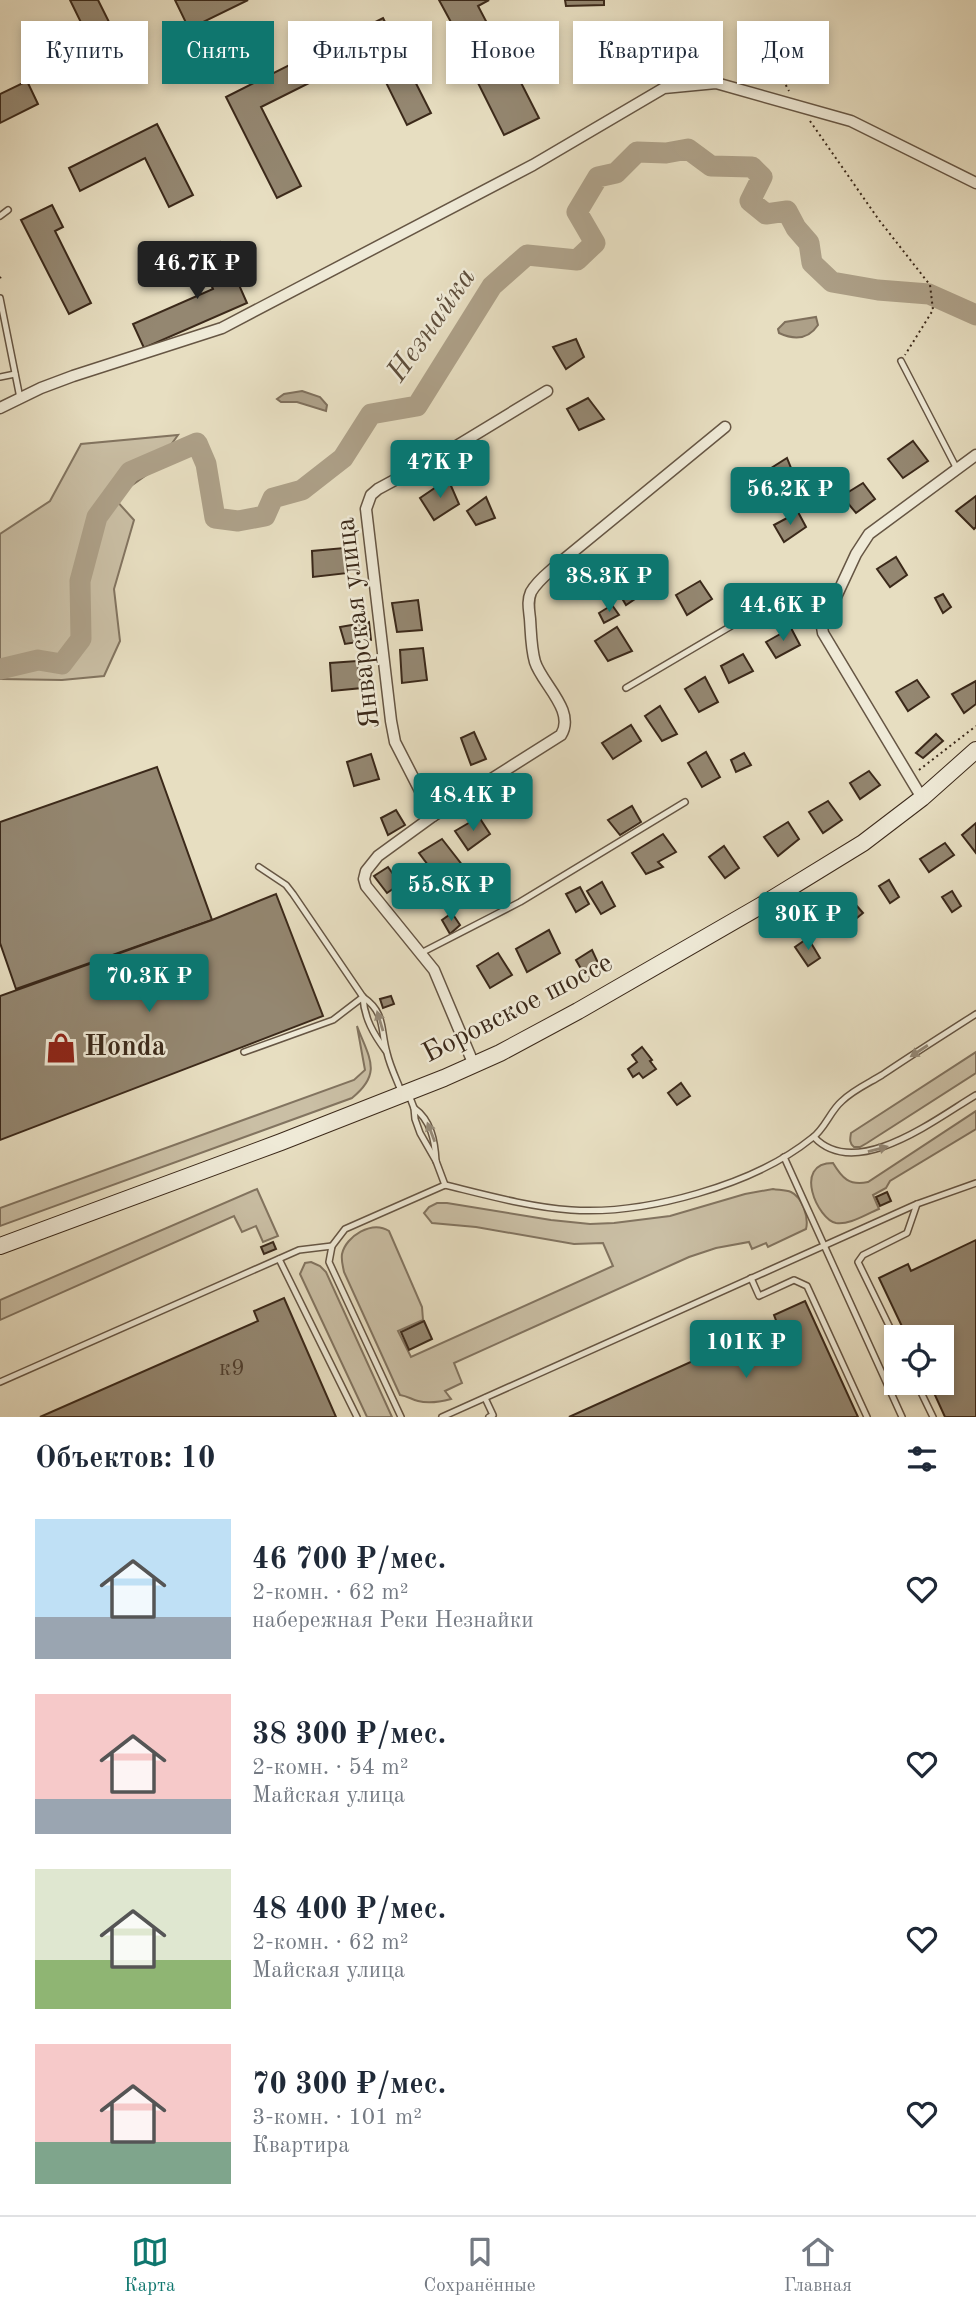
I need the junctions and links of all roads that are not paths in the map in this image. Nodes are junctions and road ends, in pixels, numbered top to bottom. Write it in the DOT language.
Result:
graph roads {
  1 [pos="976,183"];
  2 [pos="8,210"];
  3 [pos="0,216"];
  4 [pos="0,298"];
  5 [pos="901,361"];
  6 [pos="15,374"];
  7 [pos="0,377"];
  8 [pos="547,391"];
  9 [pos="20,399"];
  10 [pos="0,408"];
  11 [pos="724,427"];
  12 [pos="976,455"];
  13 [pos="957,469"];
  14 [pos="822,625"];
  15 [pos="626,688"];
  16 [pos="976,750"];
  17 [pos="922,798"];
  18 [pos="685,802"];
  19 [pos="433,816"];
  20 [pos="259,867"];
  21 [pos="421,953"];
  22 [pos="363,997"];
  23 [pos="976,1014"];
  24 [pos="386,1051"];
  25 [pos="244,1052"];
  26 [pos="474,1065"];
  27 [pos="405,1093"];
  28 [pos="976,1095"];
  29 [pos="414,1108"];
  30 [pos="814,1137"];
  31 [pos="784,1157"];
  32 [pos="436,1161"];
  33 [pos="976,1183"];
  34 [pos="445,1185"];
  35 [pos="916,1204"];
  36 [pos="824,1245"];
  37 [pos="0,1246"];
  38 [pos="332,1246"];
  39 [pos="279,1259"];
  40 [pos="751,1278"];
  41 [pos="889,1325"];
  42 [pos="0,1382"];
  43 [pos="922,1395"];
  44 [pos="485,1398"];
  45 [pos="357,1417"];
  46 [pos="401,1417"];
  47 [pos="442,1417"];
  48 [pos="489,1417"];
  49 [pos="867,1417"];
  50 [pos="902,1417"];
  51 [pos="933,1417"];
  1 -- 9 [label="street"];
  2 -- 3 [label="lane"];
  4 -- 6 [label="lane"];
  5 -- 13 [label="lane"];
  6 -- 7 [label="lane"];
  6 -- 9 [label="lane"];
  8 -- 19 [label="street, Январская улица"];
  9 -- 10 [label="street"];
  11 -- 19 [label="street"];
  12 -- 13 [label="street"];
  13 -- 14 [label="street"];
  14 -- 15 [label="lane"];
  14 -- 17 [label="street"];
  16 -- 17 [label="main road, Боровское шоссе"];
  17 -- 26 [label="main road, Боровское шоссе"];
  18 -- 21 [label="lane"];
  19 -- 21 [label="street"];
  20 -- 22 [label="lane"];
  21 -- 26 [label="street"];
  22 -- 24 [label="lane"];
  24 -- 22 [label="lane, one-way"];
  22 -- 25 [label="lane"];
  23 -- 30 [label="lane, one-way"];
  24 -- 27 [label="lane"];
  26 -- 27 [label="main road, Боровское шоссе"];
  27 -- 29 [label="lane"];
  27 -- 37 [label="main road, Боровское шоссе"];
  30 -- 28 [label="lane, one-way"];
  29 -- 32 [label="lane"];
  32 -- 29 [label="lane, one-way"];
  30 -- 31 [label="lane"];
  31 -- 34 [label="lane"];
  31 -- 36 [label="lane"];
  32 -- 34 [label="lane"];
  33 -- 35 [label="lane"];
  34 -- 38 [label="lane"];
  35 -- 36 [label="lane"];
  35 -- 41 [label="lane"];
  36 -- 40 [label="lane"];
  36 -- 50 [label="lane"];
  38 -- 39 [label="lane"];
  38 -- 46 [label="lane"];
  39 -- 42 [label="lane"];
  39 -- 45 [label="lane"];
  40 -- 44 [label="lane"];
  40 -- 49 [label="lane"];
  43 -- 51 [label="lane"];
  44 -- 47 [label="lane"];
  44 -- 48 [label="lane"];
}
